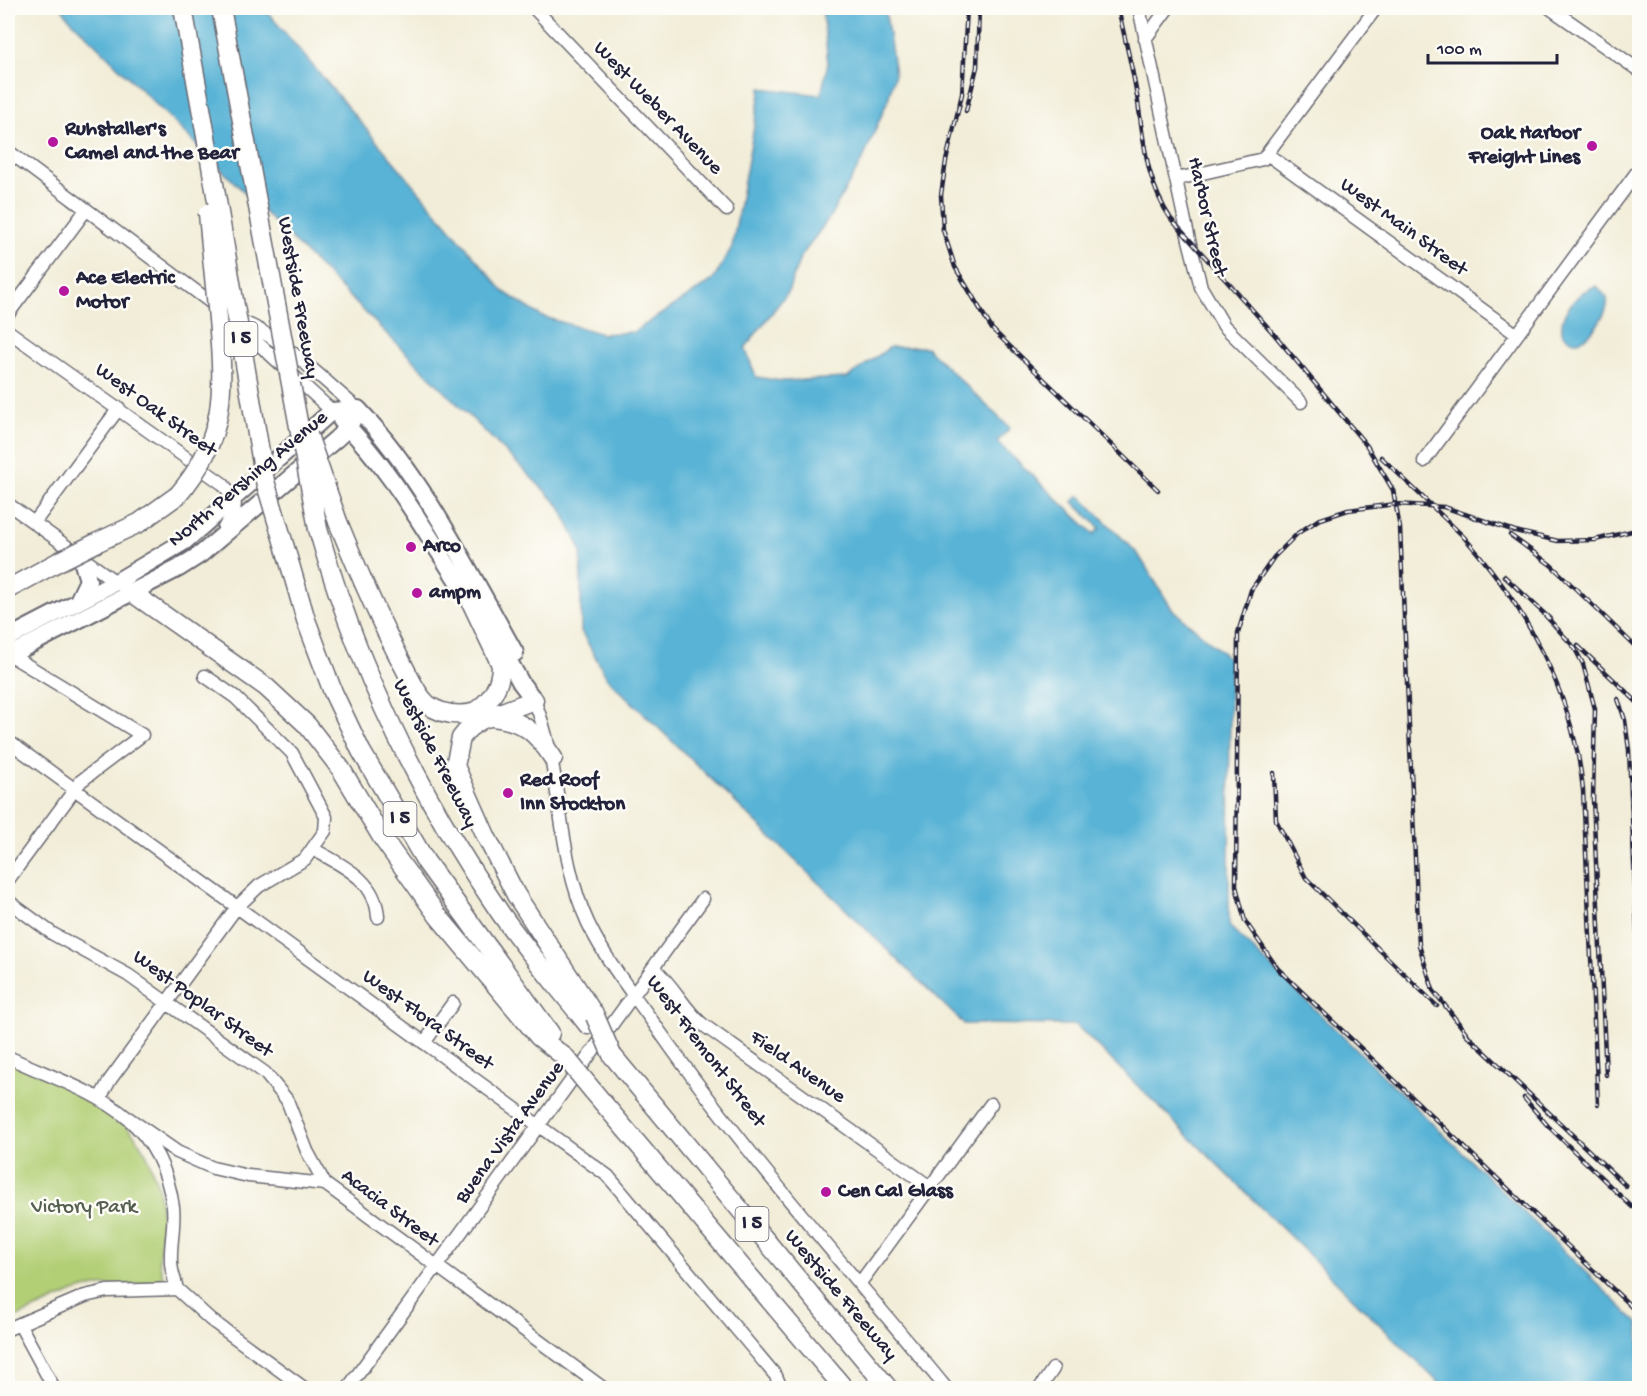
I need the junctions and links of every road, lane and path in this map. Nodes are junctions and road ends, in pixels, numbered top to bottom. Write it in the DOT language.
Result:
graph roads {
  1 [pos="183,8"];
  2 [pos="221,8"];
  3 [pos="534,8"];
  4 [pos="1139,8"];
  5 [pos="1168,8"];
  6 [pos="1376,8"];
  7 [pos="1550,8"];
  8 [pos="1565,11"];
  9 [pos="1146,39"];
  10 [pos="1640,71"];
  11 [pos="204,125"];
  12 [pos="8,151"];
  13 [pos="1267,154"];
  14 [pos="1640,168"];
  15 [pos="1177,179"];
  16 [pos="86,210"];
  17 [pos="727,210"];
  18 [pos="8,314"];
  19 [pos="232,318"];
  20 [pos="8,330"];
  21 [pos="1516,334"];
  22 [pos="290,386"];
  23 [pos="1301,402"];
  24 [pos="120,408"];
  25 [pos="358,409"];
  26 [pos="332,411"];
  27 [pos="349,427"];
  28 [pos="1424,460"];
  29 [pos="234,498"];
  30 [pos="8,504"];
  31 [pos="34,523"];
  32 [pos="215,543"];
  33 [pos="81,557"];
  34 [pos="453,574"];
  35 [pos="475,582"];
  36 [pos="123,587"];
  37 [pos="8,589"];
  38 [pos="78,601"];
  39 [pos="472,604"];
  40 [pos="8,650"];
  41 [pos="205,676"];
  42 [pos="532,696"];
  43 [pos="467,716"];
  44 [pos="492,717"];
  45 [pos="8,741"];
  46 [pos="553,758"];
  47 [pos="73,790"];
  48 [pos="313,849"];
  49 [pos="8,880"];
  50 [pos="703,899"];
  51 [pos="8,901"];
  52 [pos="236,908"];
  53 [pos="378,917"];
  54 [pos="654,969"];
  55 [pos="634,996"];
  56 [pos="166,1002"];
  57 [pos="453,1003"];
  58 [pos="592,1021"];
  59 [pos="424,1043"];
  60 [pos="8,1057"];
  61 [pos="566,1058"];
  62 [pos="100,1098"];
  63 [pos="991,1104"];
  64 [pos="128,1118"];
  65 [pos="540,1127"];
  66 [pos="325,1184"];
  67 [pos="930,1187"];
  68 [pos="437,1269"];
  69 [pos="860,1283"];
  70 [pos="177,1288"];
  71 [pos="20,1325"];
  72 [pos="8,1329"];
  73 [pos="1053,1369"];
  74 [pos="780,1385"];
  75 [pos="54,1389"];
  76 [pos="304,1389"];
  77 [pos="348,1389"];
  78 [pos="603,1389"];
  79 [pos="844,1389"];
  80 [pos="888,1389"];
  81 [pos="946,1389"];
  82 [pos="1040,1389"];
  1 -- 11 [label="highway, I 5"];
  2 -- 22 [label="highway, Westside Freeway / I 5, bridge"];
  3 -- 17 [label="street, West Weber Avenue"];
  4 -- 9 [label="street, Harbor Street"];
  5 -- 9 [label="street"];
  6 -- 13 [label="street"];
  7 -- 8 [label="street"];
  8 -- 10 [label="street"];
  9 -- 15 [label="street, Harbor Street"];
  11 -- 37 [label="highway, bridge"];
  11 -- 61 [label="highway, I 5, bridge"];
  12 -- 16 [label="street, West Fremont Street"];
  13 -- 15 [label="street"];
  13 -- 21 [label="street, West Main Street"];
  14 -- 21 [label="street"];
  15 -- 23 [label="street, Harbor Street"];
  16 -- 18 [label="street"];
  16 -- 19 [label="street, West Fremont Street"];
  19 -- 25 [label="street, West Fremont Street"];
  19 -- 26 [label="street, West Fremont Street"];
  20 -- 24 [label="street, West Oak Street"];
  21 -- 28 [label="street"];
  22 -- 43 [label="highway, bridge"];
  22 -- 58 [label="highway, Westside Freeway / I 5, bridge"];
  24 -- 29 [label="street, West Oak Street"];
  24 -- 31 [label="street"];
  25 -- 26 [label="main road, North Pershing Avenue"];
  25 -- 27 [label="main road, North Pershing Avenue"];
  25 -- 35 [label="main road, West Fremont Street"];
  26 -- 27 [label="main road, West Fremont Street"];
  26 -- 29 [label="main road, North Pershing Avenue"];
  27 -- 32 [label="main road, North Pershing Avenue"];
  27 -- 34 [label="main road, West Fremont Street"];
  29 -- 32 [label="street"];
  29 -- 36 [label="main road, North Pershing Avenue"];
  30 -- 31 [label="street"];
  31 -- 33 [label="street"];
  32 -- 36 [label="main road, North Pershing Avenue"];
  33 -- 36 [label="street"];
  33 -- 38 [label="main road"];
  34 -- 35 [label="main road"];
  34 -- 39 [label="main road, West Fremont Street"];
  35 -- 42 [label="main road, West Fremont Street"];
  36 -- 38 [label="main road, North Pershing Avenue"];
  36 -- 40 [label="main road, North Pershing Avenue"];
  36 -- 61 [label="highway"];
  38 -- 40 [label="main road, North Pershing Avenue"];
  39 -- 42 [label="main road, West Fremont Street"];
  39 -- 43 [label="highway"];
  40 -- 47 [label="street"];
  41 -- 48 [label="street"];
  42 -- 43 [label="highway"];
  42 -- 44 [label="highway"];
  42 -- 46 [label="street, West Fremont Street"];
  44 -- 46 [label="highway"];
  44 -- 58 [label="highway"];
  45 -- 47 [label="street, West Flora Street"];
  46 -- 55 [label="street, West Fremont Street"];
  47 -- 49 [label="street"];
  47 -- 52 [label="street, West Flora Street"];
  48 -- 52 [label="street"];
  48 -- 53 [label="street"];
  50 -- 54 [label="street, Buena Vista Avenue"];
  51 -- 56 [label="street, West Poplar Street"];
  52 -- 56 [label="street"];
  52 -- 59 [label="street, West Flora Street"];
  54 -- 55 [label="street, Buena Vista Avenue"];
  54 -- 67 [label="street, Field Avenue"];
  55 -- 65 [label="street, Buena Vista Avenue"];
  55 -- 69 [label="street, West Fremont Street"];
  56 -- 62 [label="street"];
  56 -- 66 [label="street, West Poplar Street"];
  57 -- 59 [label="street"];
  58 -- 80 [label="highway, Westside Freeway / I 5, bridge"];
  59 -- 65 [label="street, West Flora Street"];
  60 -- 62 [label="street, Acacia Street"];
  61 -- 79 [label="highway, I 5, bridge"];
  62 -- 64 [label="street, Acacia Street"];
  63 -- 67 [label="street"];
  64 -- 66 [label="street, Acacia Street"];
  64 -- 70 [label="street"];
  65 -- 68 [label="street, Buena Vista Avenue"];
  65 -- 74 [label="street, West Flora Street"];
  66 -- 68 [label="street, Acacia Street"];
  67 -- 69 [label="street"];
  68 -- 77 [label="street, Buena Vista Avenue"];
  68 -- 78 [label="street, Acacia Street"];
  69 -- 81 [label="street, West Fremont Street"];
  70 -- 71 [label="street"];
  70 -- 76 [label="street"];
  71 -- 72 [label="street"];
  71 -- 75 [label="street"];
  73 -- 82 [label="street"];
}
